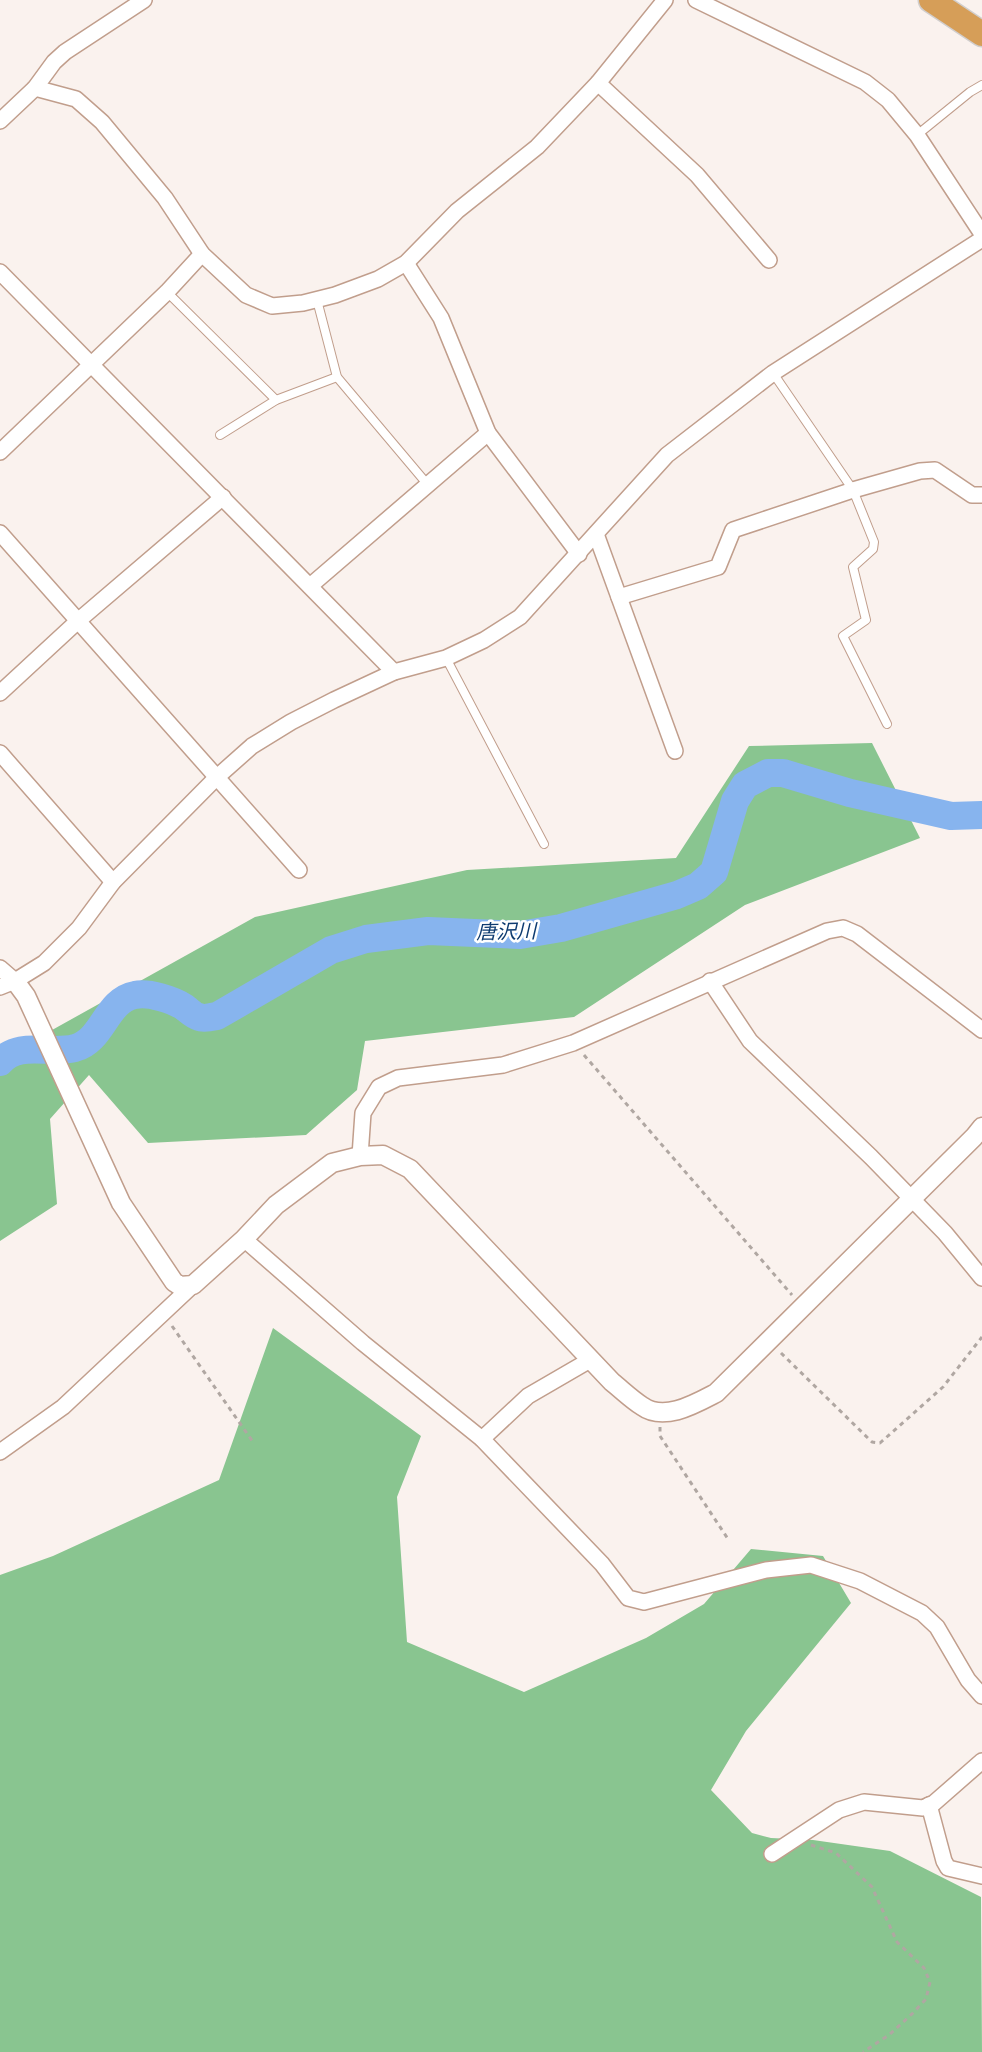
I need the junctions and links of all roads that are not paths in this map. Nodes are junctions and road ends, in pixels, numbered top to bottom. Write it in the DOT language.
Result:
graph roads {
  1 [pos="144,0"];
  2 [pos="665,0"];
  3 [pos="696,0"];
  4 [pos="931,0"];
  5 [pos="982,34"];
  6 [pos="598,83"];
  7 [pos="982,85"];
  8 [pos="34,88"];
  9 [pos="0,121"];
  10 [pos="917,135"];
  11 [pos="982,236"];
  12 [pos="202,254"];
  13 [pos="769,260"];
  14 [pos="405,263"];
  15 [pos="0,272"];
  16 [pos="167,292"];
  17 [pos="317,300"];
  18 [pos="93,364"];
  19 [pos="772,373"];
  20 [pos="337,377"];
  21 [pos="276,400"];
  22 [pos="488,434"];
  23 [pos="220,435"];
  24 [pos="0,452"];
  25 [pos="428,485"];
  26 [pos="853,490"];
  27 [pos="982,495"];
  28 [pos="223,497"];
  29 [pos="0,533"];
  30 [pos="596,534"];
  31 [pos="579,554"];
  32 [pos="310,586"];
  33 [pos="619,597"];
  34 [pos="78,621"];
  35 [pos="446,658"];
  36 [pos="394,672"];
  37 [pos="0,693"];
  38 [pos="887,724"];
  39 [pos="675,751"];
  40 [pos="0,753"];
  41 [pos="216,778"];
  42 [pos="544,844"];
  43 [pos="299,870"];
  44 [pos="112,882"];
  45 [pos="0,968"];
  46 [pos="710,981"];
  47 [pos="7,984"];
  48 [pos="982,1030"];
  49 [pos="982,1127"];
  50 [pos="360,1156"];
  51 [pos="911,1200"];
  52 [pos="244,1239"];
  53 [pos="982,1278"];
  54 [pos="193,1286"];
  55 [pos="590,1360"];
  56 [pos="482,1439"];
  57 [pos="0,1452"];
  58 [pos="982,1696"];
  59 [pos="982,1761"];
  60 [pos="929,1805"];
  61 [pos="772,1854"];
  62 [pos="982,1876"];
  1 -- 8 [label="street"];
  2 -- 6 [label="street"];
  3 -- 10 [label="street"];
  4 -- 5 [label="highway"];
  6 -- 13 [label="street"];
  6 -- 14 [label="street"];
  7 -- 10 [label="lane"];
  8 -- 9 [label="street"];
  8 -- 12 [label="street"];
  10 -- 11 [label="street"];
  11 -- 19 [label="street"];
  12 -- 16 [label="street"];
  12 -- 17 [label="street"];
  14 -- 17 [label="street"];
  14 -- 22 [label="street"];
  15 -- 18 [label="street"];
  16 -- 18 [label="street"];
  16 -- 21 [label="lane"];
  17 -- 20 [label="lane"];
  18 -- 24 [label="street"];
  18 -- 28 [label="street"];
  19 -- 26 [label="lane"];
  19 -- 30 [label="street"];
  20 -- 21 [label="lane"];
  20 -- 25 [label="lane"];
  21 -- 23 [label="lane"];
  22 -- 25 [label="street"];
  22 -- 31 [label="street"];
  25 -- 32 [label="street"];
  26 -- 27 [label="street"];
  26 -- 33 [label="street"];
  26 -- 38 [label="lane"];
  28 -- 32 [label="street"];
  28 -- 34 [label="street"];
  29 -- 34 [label="street"];
  30 -- 31 [label="street"];
  30 -- 33 [label="street"];
  31 -- 35 [label="street"];
  32 -- 36 [label="street"];
  33 -- 39 [label="street"];
  34 -- 37 [label="street"];
  34 -- 41 [label="street"];
  35 -- 36 [label="street"];
  35 -- 42 [label="lane"];
  36 -- 41 [label="street"];
  40 -- 44 [label="street"];
  41 -- 43 [label="street"];
  41 -- 44 [label="street"];
  44 -- 47 [label="street"];
  45 -- 47 [label="street"];
  46 -- 48 [label="street"];
  46 -- 50 [label="street"];
  46 -- 51 [label="street"];
  47 -- 54 [label="street"];
  49 -- 51 [label="street"];
  50 -- 52 [label="street"];
  50 -- 55 [label="street"];
  51 -- 53 [label="street"];
  51 -- 55 [label="street"];
  52 -- 54 [label="street"];
  52 -- 56 [label="street"];
  54 -- 57 [label="street"];
  55 -- 56 [label="street"];
  56 -- 58 [label="street"];
  59 -- 60 [label="street"];
  60 -- 61 [label="street"];
  60 -- 62 [label="street"];
}
